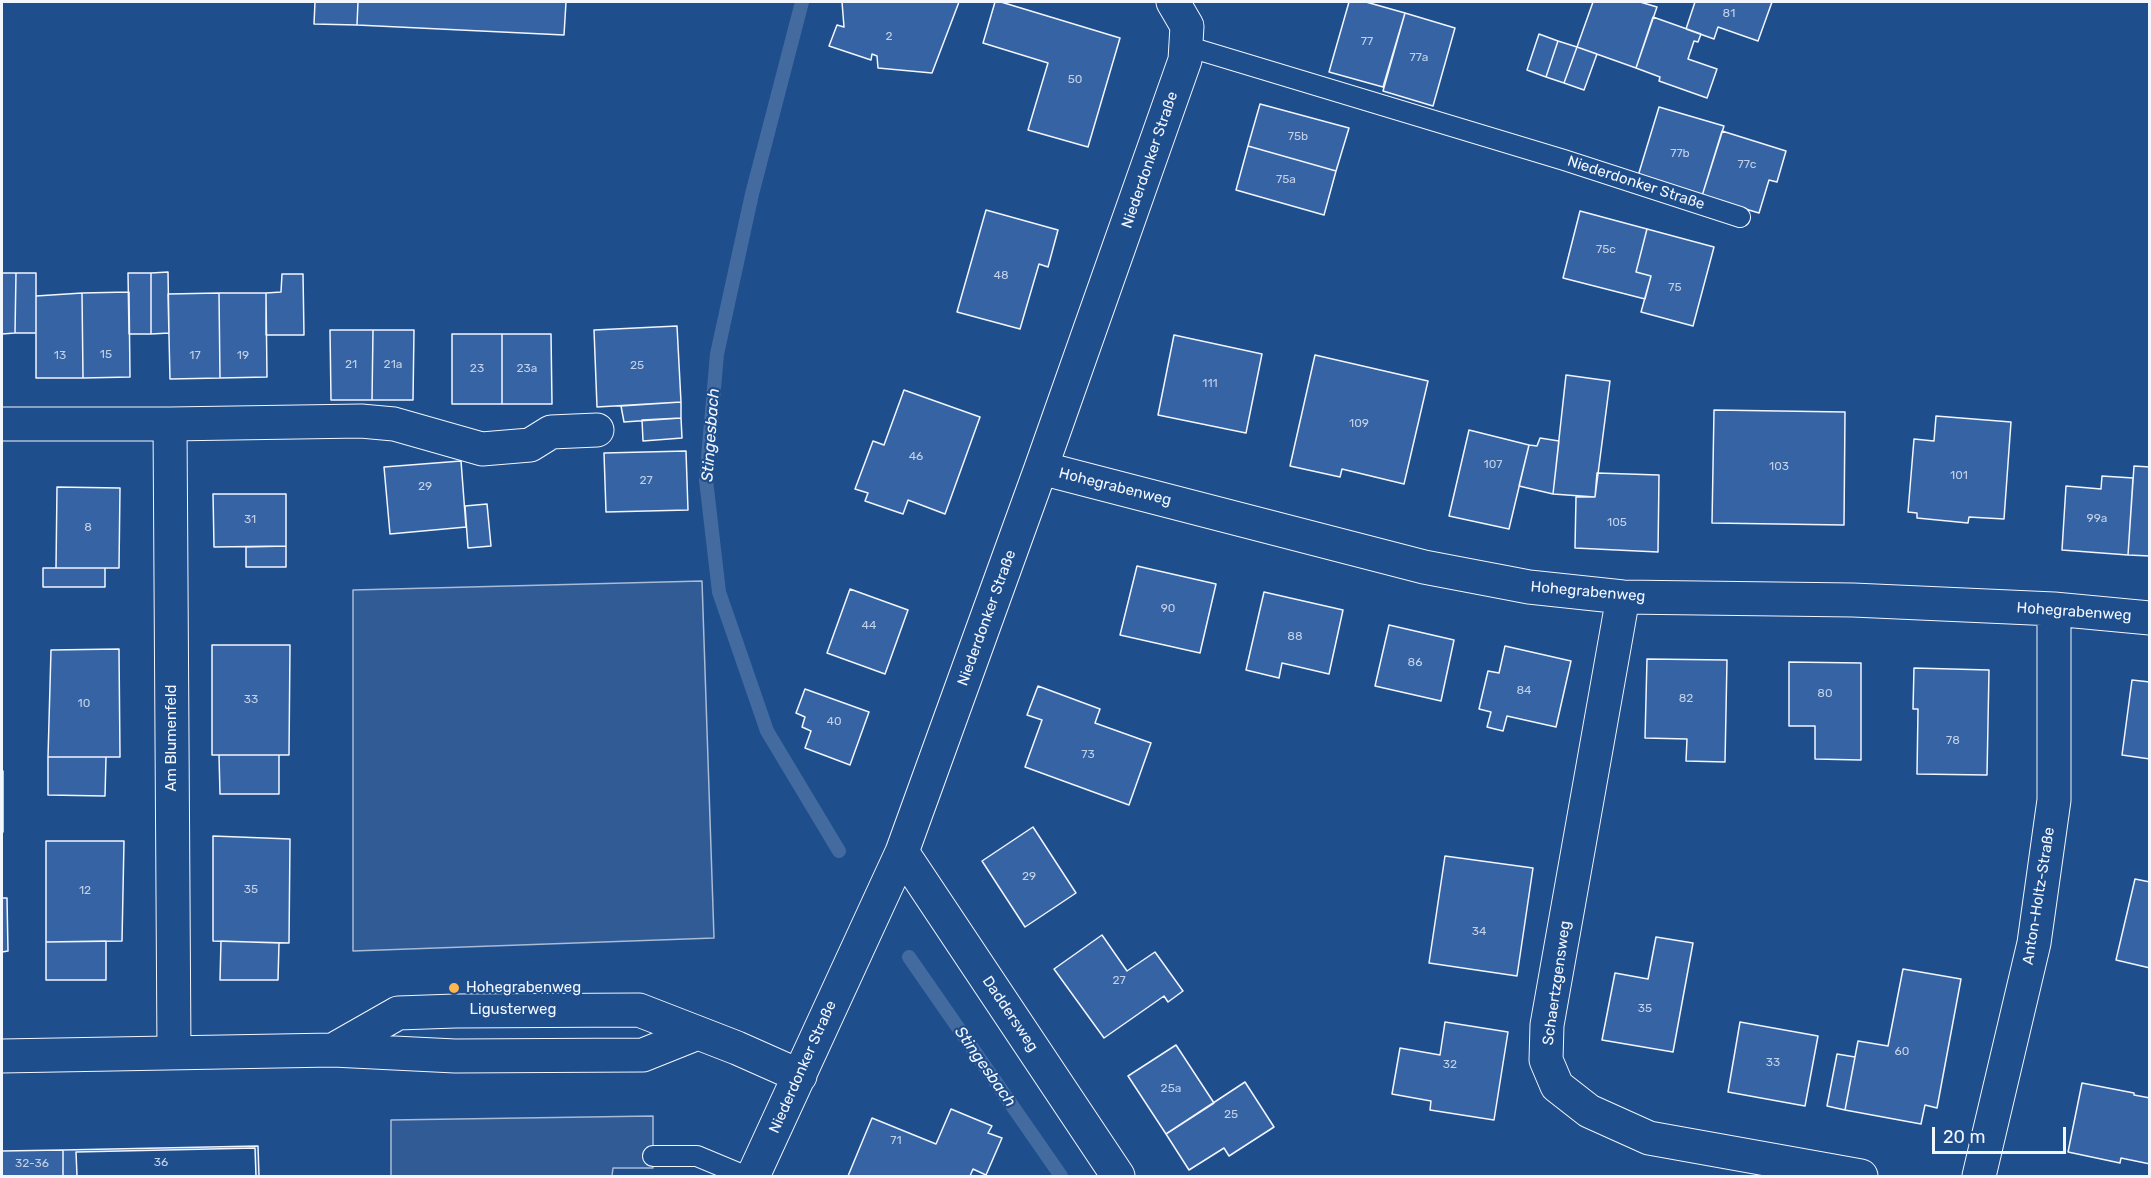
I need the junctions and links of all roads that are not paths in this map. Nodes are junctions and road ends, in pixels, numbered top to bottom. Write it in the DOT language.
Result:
graph roads {
  1 [pos="1173,2"];
  2 [pos="1186,46"];
  3 [pos="1740,217"];
  4 [pos="2,424"];
  5 [pos="170,424"];
  6 [pos="597,430"];
  7 [pos="1041,468"];
  8 [pos="1623,597"];
  9 [pos="2054,609"];
  10 [pos="2150,618"];
  11 [pos="902,852"];
  12 [pos="698,1033"];
  13 [pos="333,1050"];
  14 [pos="174,1052"];
  15 [pos="2,1056"];
  16 [pos="800,1076"];
  17 [pos="653,1156"];
  18 [pos="745,1176"];
  19 [pos="753,1176"];
  20 [pos="1118,1176"];
  21 [pos="1861,1176"];
  22 [pos="1979,1176"];
  1 -- 2 [label="street, Niederdonker Straße"];
  2 -- 3 [label="lane, Niederdonker Straße"];
  2 -- 7 [label="street, Niederdonker Straße"];
  4 -- 5 [label="street"];
  5 -- 6 [label="street"];
  5 -- 14 [label="street, Am Blumenfeld"];
  7 -- 8 [label="street, Hohegrabenweg"];
  7 -- 11 [label="street, Niederdonker Straße"];
  8 -- 9 [label="street, Hohegrabenweg"];
  8 -- 21 [label="street, Schaertzgensweg"];
  9 -- 10 [label="street, Hohegrabenweg"];
  9 -- 22 [label="street, Anton-Holtz-Straße"];
  11 -- 16 [label="street, Niederdonker Straße"];
  11 -- 20 [label="street, Daddersweg"];
  12 -- 13 [label="street, Ligusterweg"];
  12 -- 13 [label="street, Ligusterweg"];
  12 -- 16 [label="street, Ligusterweg"];
  13 -- 14 [label="street, Ligusterweg"];
  14 -- 15 [label="street, Ligusterweg"];
  16 -- 19 [label="street, Niederdonker Straße"];
  17 -- 18 [label="lane"];
}
